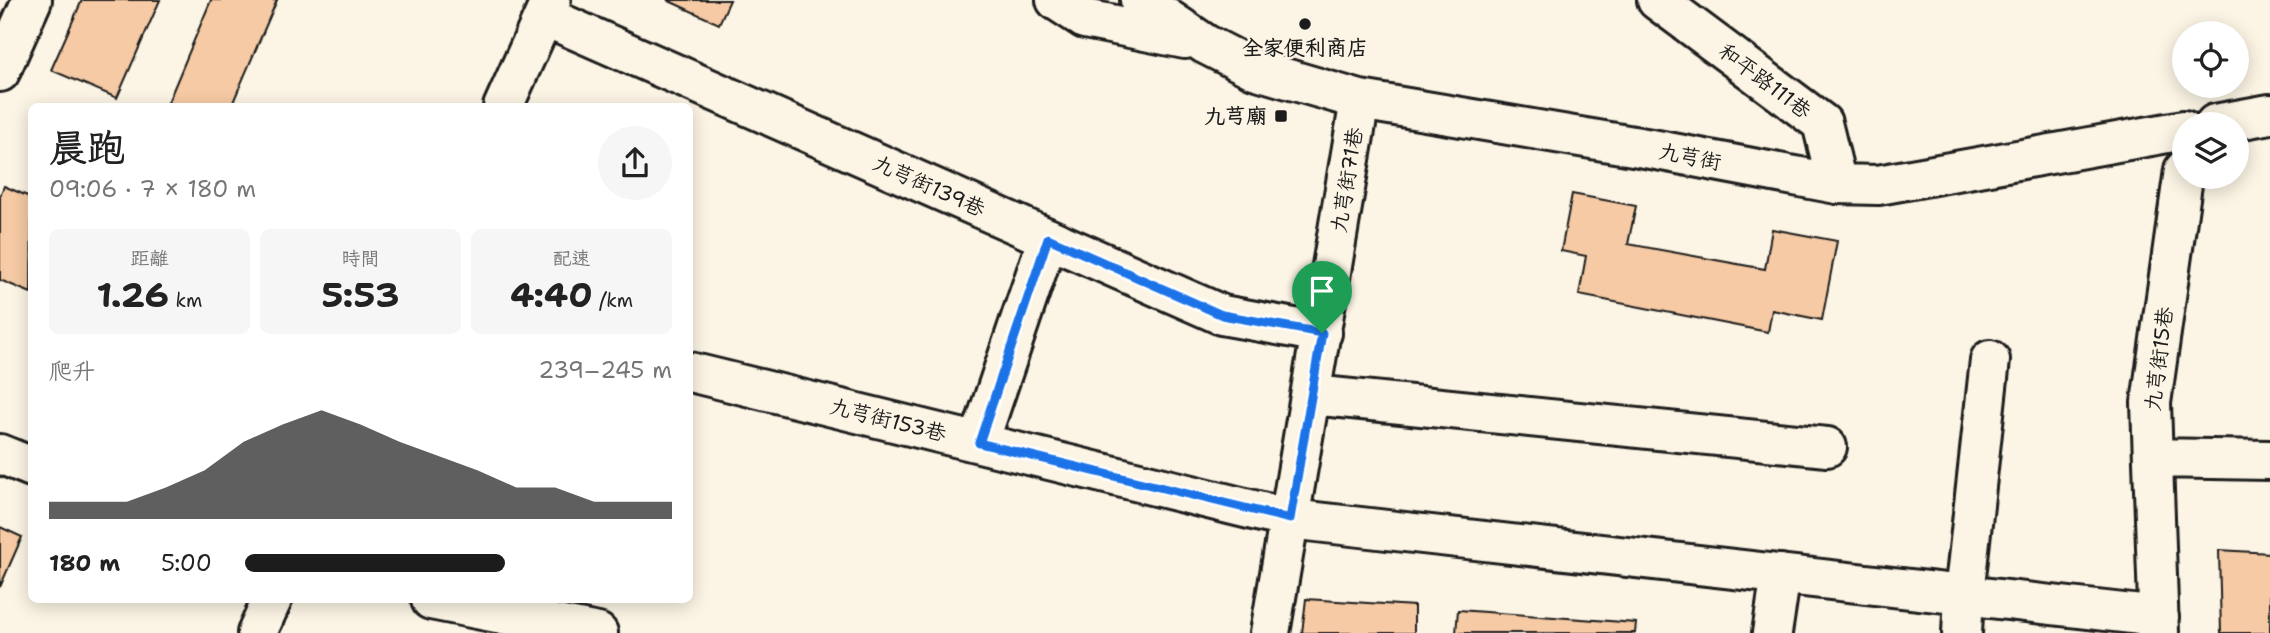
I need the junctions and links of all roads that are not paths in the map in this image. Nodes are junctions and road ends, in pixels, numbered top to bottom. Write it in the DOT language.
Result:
graph roads {
  1 [pos="32,0"];
  2 [pos="1056,0"];
  3 [pos="1140,0"];
  4 [pos="1657,0"];
  5 [pos="548,8"];
  6 [pos="1205,44"];
  7 [pos="0,72"];
  8 [pos="1360,100"];
  9 [pos="505,103"];
  10 [pos="2270,114"];
  11 [pos="2249,118"];
  12 [pos="2172,132"];
  13 [pos="1837,184"];
  14 [pos="2181,189"];
  15 [pos="1048,238"];
  16 [pos="1322,333"];
  17 [pos="1990,360"];
  18 [pos="693,373"];
  19 [pos="1311,395"];
  20 [pos="979,443"];
  21 [pos="1827,447"];
  22 [pos="0,454"];
  23 [pos="2153,458"];
  24 [pos="2270,460"];
  25 [pos="28,465"];
  26 [pos="1290,519"];
  27 [pos="1781,574"];
  28 [pos="1964,595"];
  29 [pos="271,603"];
  30 [pos="446,603"];
  31 [pos="2159,625"];
  32 [pos="257,633"];
  33 [pos="598,633"];
  34 [pos="1270,633"];
  35 [pos="1772,633"];
  36 [pos="1962,633"];
  1 -- 7 [label="street"];
  2 -- 6 [label="street, 九芎街"];
  3 -- 6 [label="street, 九芎街"];
  4 -- 13 [label="street, 和平路111巷"];
  5 -- 9 [label="street"];
  5 -- 15 [label="street, 九芎街139巷"];
  6 -- 8 [label="street, 九芎街"];
  8 -- 13 [label="street, 九芎街"];
  8 -- 16 [label="street, 九芎街71巷"];
  10 -- 11 [label="street"];
  12 -- 13 [label="street, 九芎街"];
  14 -- 23 [label="street, 九芎街15巷"];
  15 -- 16 [label="street, 九芎街139巷"];
  15 -- 20 [label="street"];
  16 -- 19 [label="street, 九芎街71巷"];
  17 -- 28 [label="street"];
  18 -- 20 [label="street, 九芎街153巷"];
  19 -- 21 [label="street"];
  19 -- 26 [label="street, 九芎街71巷"];
  20 -- 26 [label="street, 九芎街153巷"];
  22 -- 25 [label="street"];
  23 -- 24 [label="street"];
  23 -- 31 [label="street, 九芎街15巷"];
  26 -- 27 [label="street, 九芎街153巷"];
  26 -- 34 [label="street, 九芎街71巷"];
  27 -- 28 [label="street, 九芎街153巷"];
  27 -- 35 [label="street"];
  28 -- 31 [label="street, 九芎街153巷"];
  28 -- 36 [label="street"];
  29 -- 32 [label="street"];
  30 -- 33 [label="street"];
}
